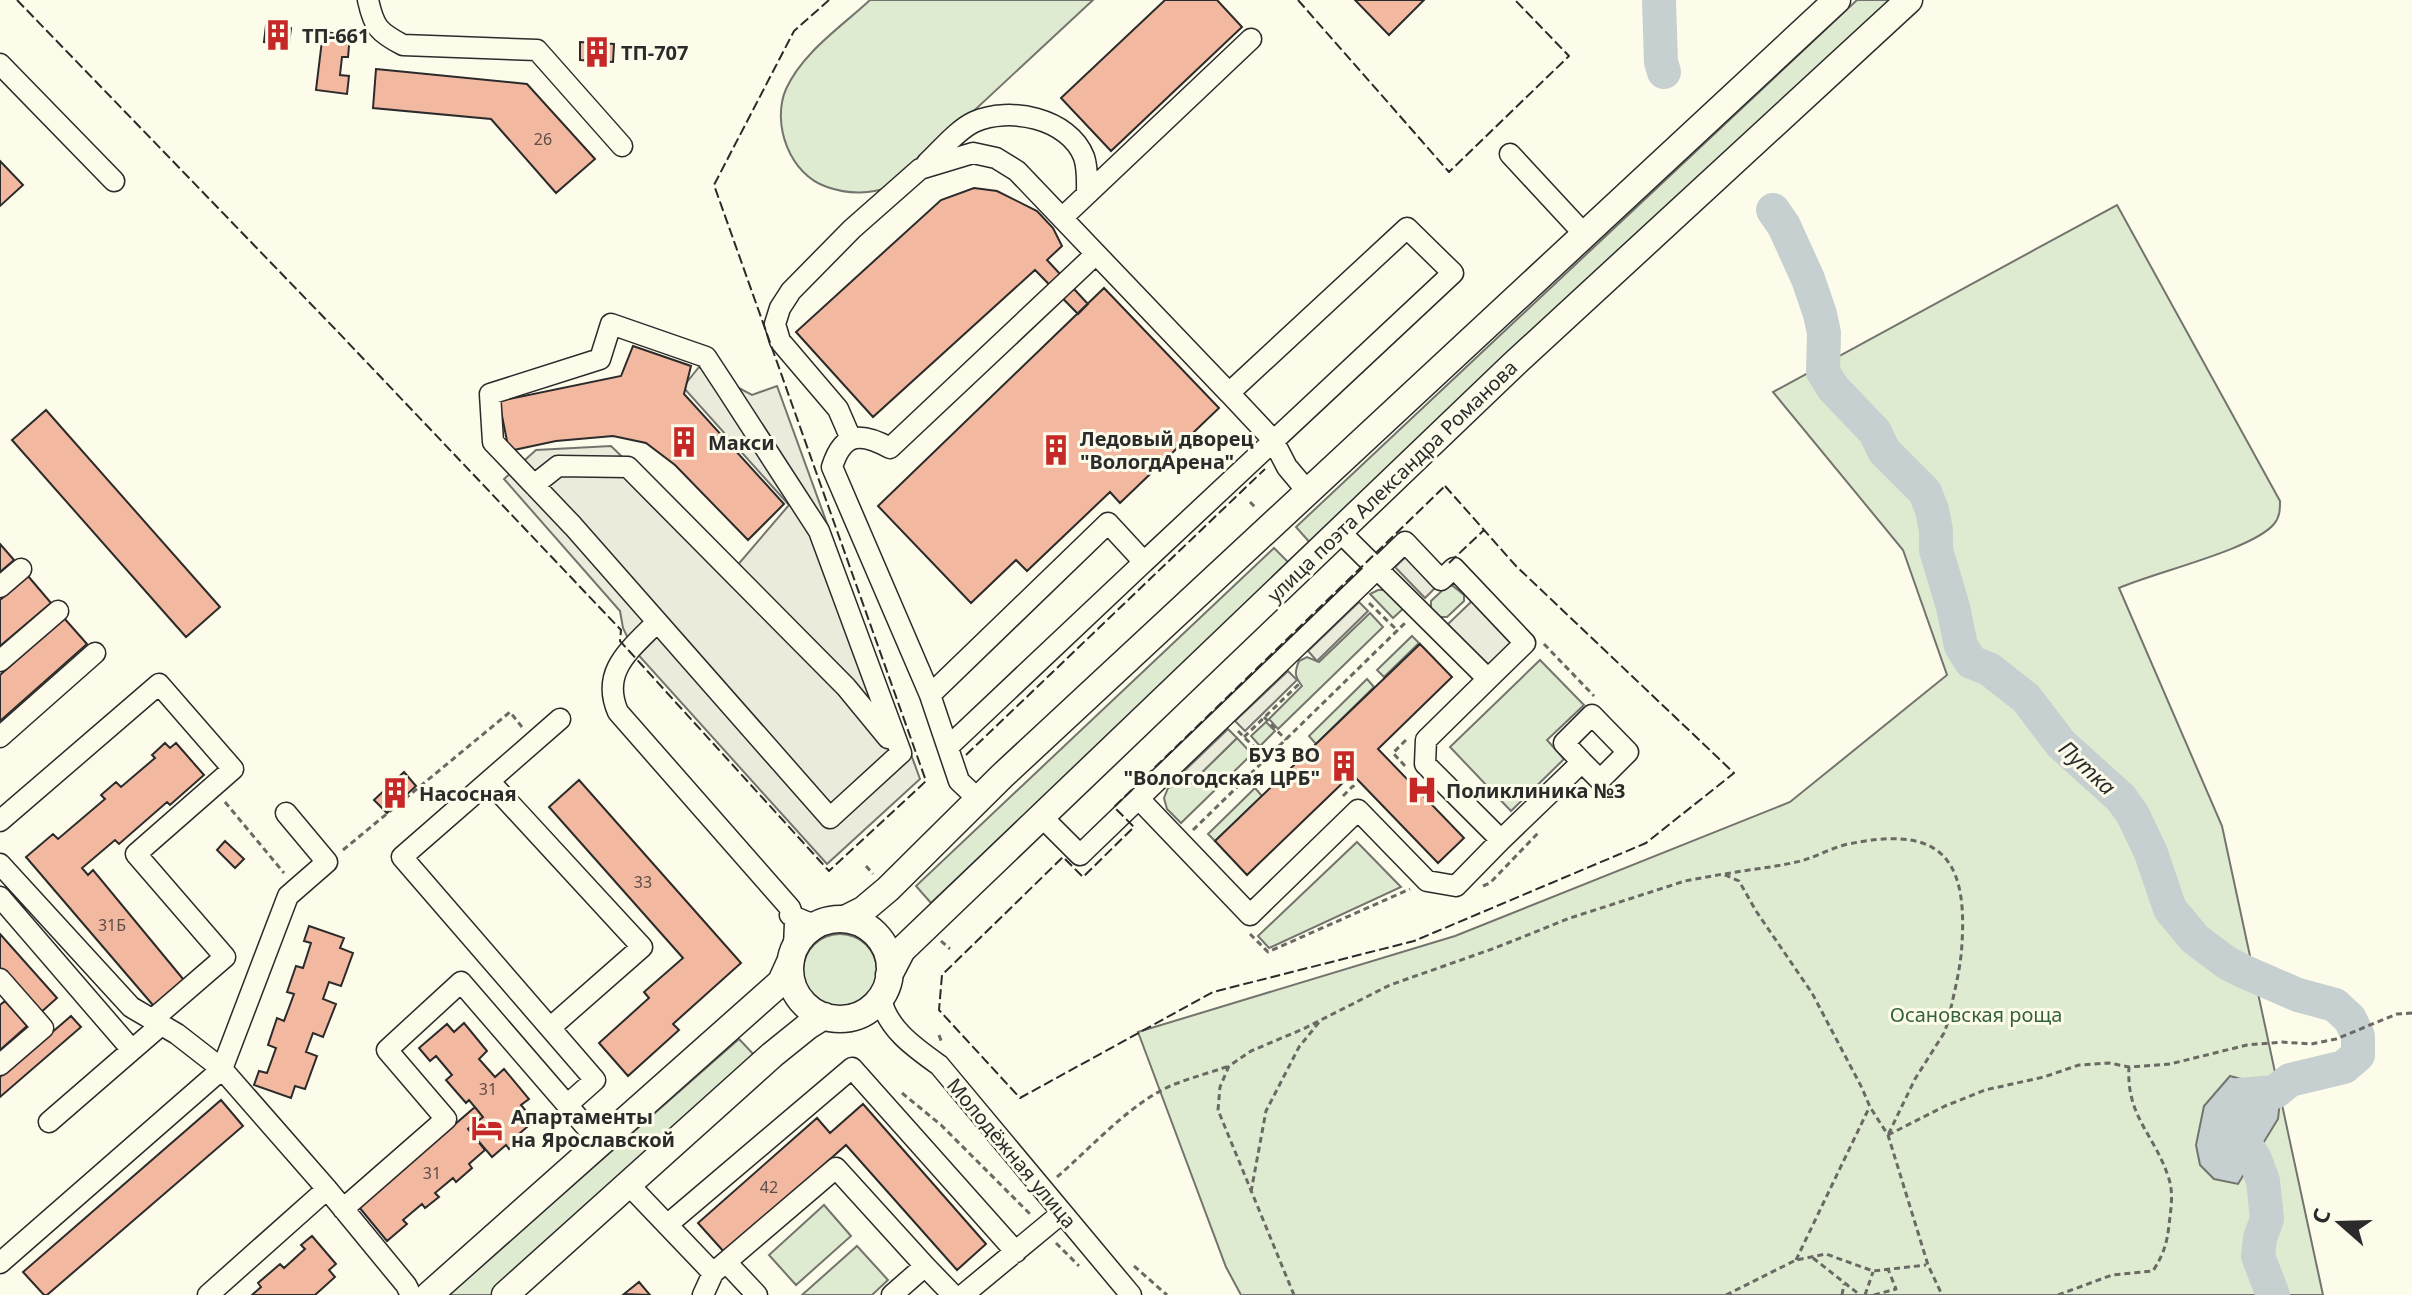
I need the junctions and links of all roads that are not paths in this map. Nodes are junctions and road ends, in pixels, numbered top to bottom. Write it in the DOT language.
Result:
graph roads {
  1 [pos="368,0"];
  2 [pos="1837,0"];
  3 [pos="1909,0"];
  4 [pos="1251,39"];
  5 [pos="0,64"];
  6 [pos="622,146"];
  7 [pos="1510,154"];
  8 [pos="920,169"];
  9 [pos="114,181"];
  10 [pos="1087,194"];
  11 [pos="1062,218"];
  12 [pos="1585,235"];
  13 [pos="1096,254"];
  14 [pos="1229,393"];
  15 [pos="851,439"];
  16 [pos="1273,440"];
  17 [pos="534,485"];
  18 [pos="1308,492"];
  19 [pos="1339,531"];
  20 [pos="1144,562"];
  21 [pos="1378,568"];
  22 [pos="21,569"];
  23 [pos="0,587"];
  24 [pos="58,611"];
  25 [pos="657,622"];
  26 [pos="95,653"];
  27 [pos="0,661"];
  28 [pos="1488,679"];
  29 [pos="930,695"];
  30 [pos="560,719"];
  31 [pos="0,737"];
  32 [pos="948,747"];
  33 [pos="901,753"];
  34 [pos="1582,762"];
  35 [pos="489,781"];
  36 [pos="978,799"];
  37 [pos="1139,799"];
  38 [pos="286,813"];
  39 [pos="1041,816"];
  40 [pos="0,821"];
  41 [pos="1501,840"];
  42 [pos="0,864"];
  43 [pos="0,897"];
  44 [pos="790,915"];
  45 [pos="834,920"];
  46 [pos="792,955"];
  47 [pos="2,987"];
  48 [pos="880,1000"];
  49 [pos="824,1016"];
  50 [pos="157,1023"];
  51 [pos="551,1027"];
  52 [pos="132,1050"];
  53 [pos="0,1065"];
  54 [pos="222,1069"];
  55 [pos="567,1105"];
  56 [pos="49,1122"];
  57 [pos="600,1143"];
  58 [pos="629,1185"];
  59 [pos="327,1189"];
  60 [pos="343,1209"];
  61 [pos="1062,1213"];
  62 [pos="667,1225"];
  63 [pos="1016,1252"];
  64 [pos="0,1263"];
  65 [pos="925,1266"];
  66 [pos="720,1268"];
  67 [pos="208,1295"];
  68 [pos="411,1295"];
  69 [pos="429,1295"];
  70 [pos="505,1295"];
  71 [pos="703,1295"];
  72 [pos="757,1295"];
  73 [pos="892,1295"];
  74 [pos="953,1295"];
  75 [pos="963,1295"];
  76 [pos="1131,1295"];
  1 -- 6 [label="street"];
  2 -- 12 [label="main road"];
  3 -- 19 [label="main road, улица поэта Александра Романова"];
  4 -- 10 [label="street"];
  5 -- 9 [label="street"];
  7 -- 12 [label="street"];
  8 -- 10 [label="street"];
  8 -- 11 [label="street"];
  8 -- 15 [label="street"];
  10 -- 11 [label="street"];
  11 -- 13 [label="street"];
  12 -- 18 [label="main road"];
  13 -- 14 [label="street"];
  13 -- 15 [label="street"];
  14 -- 16 [label="street"];
  14 -- 16 [label="street"];
  15 -- 29 [label="street"];
  16 -- 18 [label="street"];
  16 -- 20 [label="street"];
  17 -- 25 [label="street"];
  17 -- 33 [label="street"];
  17 -- 33 [label="street"];
  18 -- 36 [label="main road"];
  19 -- 21 [label="street"];
  19 -- 39 [label="main road, улица поэта Александра Романова"];
  20 -- 29 [label="street"];
  20 -- 32 [label="street"];
  21 -- 28 [label="street"];
  21 -- 28 [label="street"];
  21 -- 37 [label="street"];
  22 -- 23 [label="street"];
  24 -- 27 [label="street"];
  25 -- 33 [label="street"];
  25 -- 44 [label="street"];
  26 -- 31 [label="street"];
  28 -- 41 [label="street"];
  29 -- 32 [label="street"];
  30 -- 35 [label="street"];
  32 -- 36 [label="street"];
  34 -- 41 [label="street"];
  35 -- 51 [label="street"];
  35 -- 51 [label="street"];
  36 -- 45 [label="main road"];
  37 -- 39 [label="street"];
  37 -- 41 [label="street"];
  38 -- 54 [label="street"];
  39 -- 48 [label="main road, улица поэта Александра Романова"];
  40 -- 50 [label="street"];
  42 -- 50 [label="street"];
  43 -- 52 [label="street"];
  44 -- 45 [label="street"];
  44 -- 46 [label="street"];
  45 -- 46 [label="main road"];
  45 -- 48 [label="main road"];
  46 -- 49 [label="main road"];
  46 -- 57 [label="main road"];
  47 -- 53 [label="street"];
  48 -- 49 [label="main road"];
  48 -- 61 [label="street, Молодёжная улица"];
  49 -- 58 [label="main road"];
  50 -- 52 [label="street"];
  50 -- 54 [label="street"];
  51 -- 55 [label="street"];
  52 -- 56 [label="street"];
  54 -- 59 [label="street"];
  54 -- 64 [label="street"];
  55 -- 57 [label="street"];
  55 -- 60 [label="street"];
  57 -- 69 [label="main road"];
  58 -- 62 [label="street"];
  58 -- 70 [label="main road"];
  59 -- 60 [label="street"];
  59 -- 67 [label="street"];
  60 -- 68 [label="street"];
  61 -- 63 [label="street"];
  61 -- 76 [label="street, Молодёжная улица"];
  62 -- 63 [label="street"];
  62 -- 66 [label="street"];
  63 -- 75 [label="street"];
  65 -- 66 [label="street"];
  65 -- 73 [label="street"];
  65 -- 74 [label="street"];
  66 -- 71 [label="street"];
  66 -- 72 [label="street"];
}
